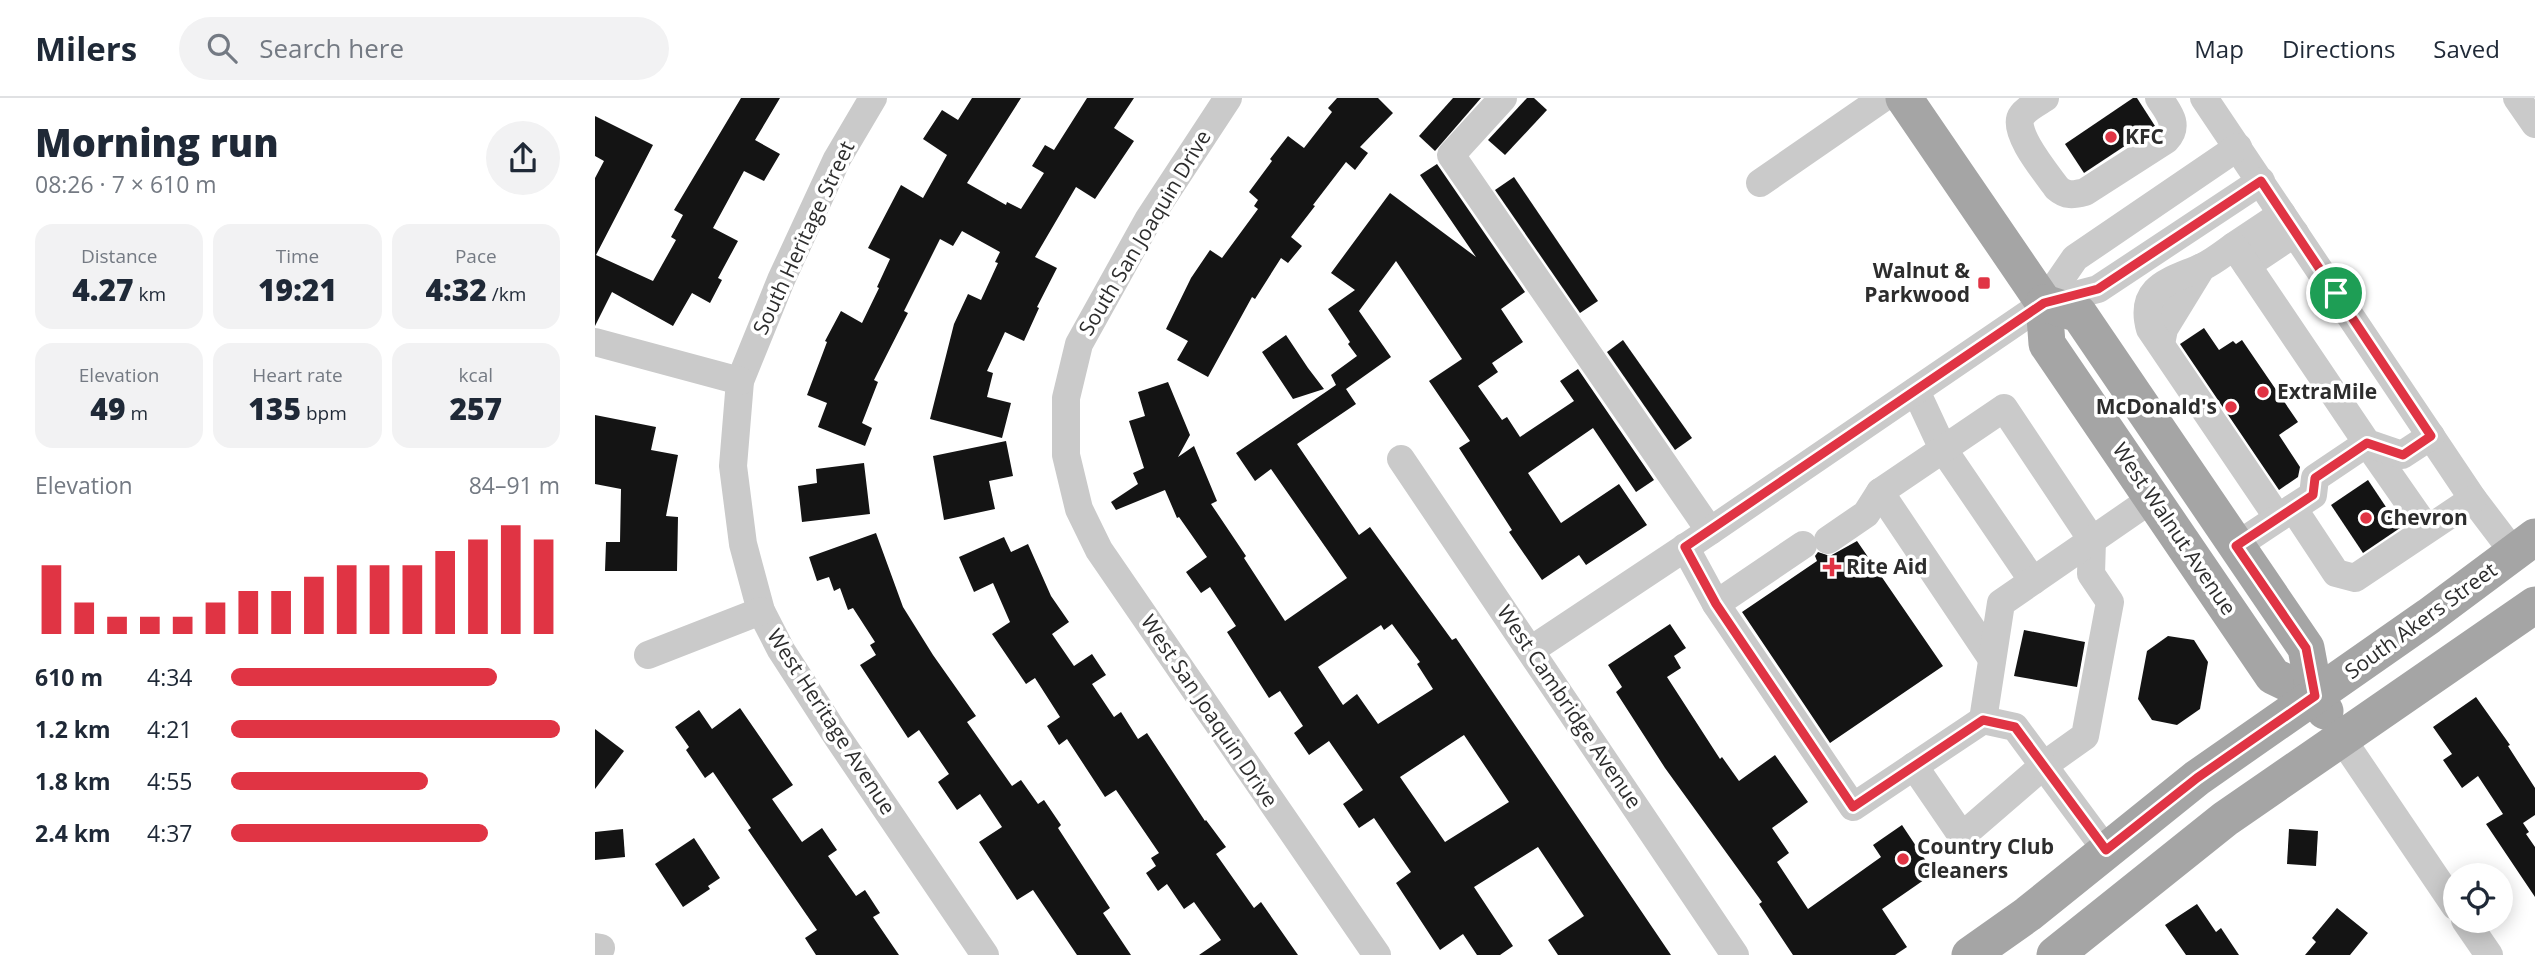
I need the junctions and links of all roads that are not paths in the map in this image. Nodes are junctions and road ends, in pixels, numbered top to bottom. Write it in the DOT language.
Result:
graph roads {
  1 [pos="873,98"];
  2 [pos="1228,98"];
  3 [pos="1503,98"];
  4 [pos="1884,98"];
  5 [pos="1904,98"];
  6 [pos="2159,98"];
  7 [pos="2204,98"];
  8 [pos="2517,98"];
  9 [pos="2033,106"];
  10 [pos="2535,124"];
  11 [pos="2238,147"];
  12 [pos="2261,181"];
  13 [pos="1760,183"];
  14 [pos="2289,223"];
  15 [pos="2240,256"];
  16 [pos="2044,303"];
  17 [pos="595,342"];
  18 [pos="740,381"];
  19 [pos="1916,391"];
  20 [pos="2431,436"];
  21 [pos="2367,443"];
  22 [pos="1943,449"];
  23 [pos="1066,455"];
  24 [pos="1401,459"];
  25 [pos="1880,492"];
  26 [pos="2153,498"];
  27 [pos="2473,499"];
  28 [pos="2285,513"];
  29 [pos="2427,529"];
  30 [pos="1710,531"];
  31 [pos="2092,540"];
  32 [pos="2525,545"];
  33 [pos="2236,546"];
  34 [pos="1685,547"];
  35 [pos="2033,581"];
  36 [pos="1716,604"];
  37 [pos="2535,605"];
  38 [pos="761,611"];
  39 [pos="1531,650"];
  40 [pos="648,654"];
  41 [pos="1992,659"];
  42 [pos="2315,696"];
  43 [pos="1983,720"];
  44 [pos="2342,739"];
  45 [pos="1914,766"];
  46 [pos="2043,766"];
  47 [pos="2106,850"];
  48 [pos="2443,888"];
  49 [pos="2474,933"];
  50 [pos="985,955"];
  51 [pos="1377,955"];
  52 [pos="1735,955"];
  53 [pos="1970,955"];
  54 [pos="2055,955"];
  55 [pos="2489,955"];
  1 -- 18 [label="street, South Heritage Street"];
  2 -- 23 [label="street, South San Joaquin Drive"];
  3 -- 30 [label="street"];
  4 -- 13 [label="street"];
  5 -- 16 [label="main road"];
  6 -- 9 [label="street"];
  7 -- 11 [label="street"];
  8 -- 10 [label="street"];
  11 -- 12 [label="street"];
  11 -- 16 [label="street"];
  12 -- 14 [label="street"];
  12 -- 16 [label="street"];
  14 -- 15 [label="street"];
  14 -- 20 [label="street"];
  15 -- 21 [label="street"];
  15 -- 28 [label="street"];
  16 -- 19 [label="street"];
  16 -- 26 [label="main road, West Walnut Avenue"];
  16 -- 33 [label="main road, West Walnut Avenue"];
  17 -- 18 [label="street"];
  18 -- 38 [label="street, West Heritage Avenue"];
  19 -- 22 [label="street"];
  19 -- 30 [label="street"];
  20 -- 21 [label="street"];
  20 -- 27 [label="street"];
  21 -- 28 [label="street"];
  21 -- 29 [label="street"];
  22 -- 25 [label="street"];
  22 -- 31 [label="street"];
  22 -- 35 [label="street"];
  23 -- 51 [label="street, West San Joaquin Drive"];
  24 -- 39 [label="street, West Cambridge Avenue"];
  25 -- 36 [label="street"];
  25 -- 41 [label="street"];
  26 -- 31 [label="street"];
  26 -- 42 [label="main road, West Walnut Avenue"];
  27 -- 29 [label="street"];
  27 -- 32 [label="street"];
  28 -- 29 [label="street"];
  28 -- 33 [label="street"];
  30 -- 34 [label="street"];
  31 -- 35 [label="street"];
  31 -- 46 [label="street"];
  32 -- 42 [label="main road, South Akers Street"];
  33 -- 42 [label="main road, West Walnut Avenue"];
  34 -- 36 [label="street"];
  34 -- 39 [label="street"];
  35 -- 41 [label="street"];
  36 -- 45 [label="street"];
  37 -- 44 [label="main road"];
  38 -- 40 [label="street"];
  38 -- 50 [label="street, West Heritage Avenue"];
  39 -- 52 [label="street, West Cambridge Avenue"];
  41 -- 43 [label="street"];
  42 -- 44 [label="main road, West Walnut Avenue"];
  42 -- 47 [label="main road, South Akers Street"];
  43 -- 45 [label="street"];
  43 -- 46 [label="street"];
  44 -- 48 [label="street, West Walnut Avenue"];
  44 -- 54 [label="main road"];
  45 -- 46 [label="street"];
  46 -- 47 [label="street"];
  47 -- 53 [label="main road, South Akers Street"];
  49 -- 55 [label="street"];
}
